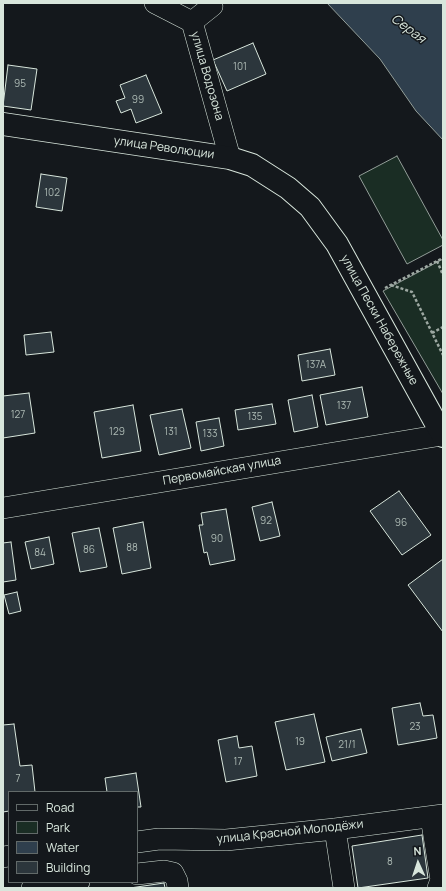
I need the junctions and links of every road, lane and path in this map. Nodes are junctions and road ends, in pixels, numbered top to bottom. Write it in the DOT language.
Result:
graph roads {
  1 [pos="155,3"];
  2 [pos="212,4"];
  3 [pos="192,22"];
  4 [pos="3,124"];
  5 [pos="230,158"];
  6 [pos="310,207"];
  7 [pos="443,258"];
  8 [pos="437,262"];
  9 [pos="443,275"];
  10 [pos="391,285"];
  11 [pos="366,298"];
  12 [pos="443,327"];
  13 [pos="432,333"];
  14 [pos="443,355"];
  15 [pos="442,435"];
  16 [pos="3,508"];
  17 [pos="437,816"];
  18 [pos="335,829"];
  19 [pos="138,842"];
  20 [pos="138,874"];
  21 [pos="71,883"];
  22 [pos="32,888"];
  23 [pos="178,888"];
  24 [pos="344,888"];
  25 [pos="438,888"];
  1 -- 3 [label="street"];
  2 -- 3 [label="street, улица Водозона"];
  3 -- 5 [label="street, улица Водозона"];
  4 -- 5 [label="main road, улица Революции"];
  5 -- 6 [label="main road, улица Революции"];
  6 -- 11 [label="main road, улица Пески Набережные"];
  7 -- 8 [label="path"];
  8 -- 9 [label="path"];
  8 -- 10 [label="path"];
  10 -- 11 [label="path"];
  10 -- 13 [label="path"];
  11 -- 15 [label="main road, улица Пески Набережные"];
  12 -- 13 [label="path"];
  13 -- 14 [label="path"];
  15 -- 16 [label="street, Первомайская улица"];
  17 -- 18 [label="street, улица Красной Молодёжи"];
  17 -- 25 [label="street"];
  18 -- 19 [label="street, улица Красной Молодёжи"];
  18 -- 24 [label="street"];
  20 -- 23 [label="street"];
  21 -- 22 [label="street"];
}
